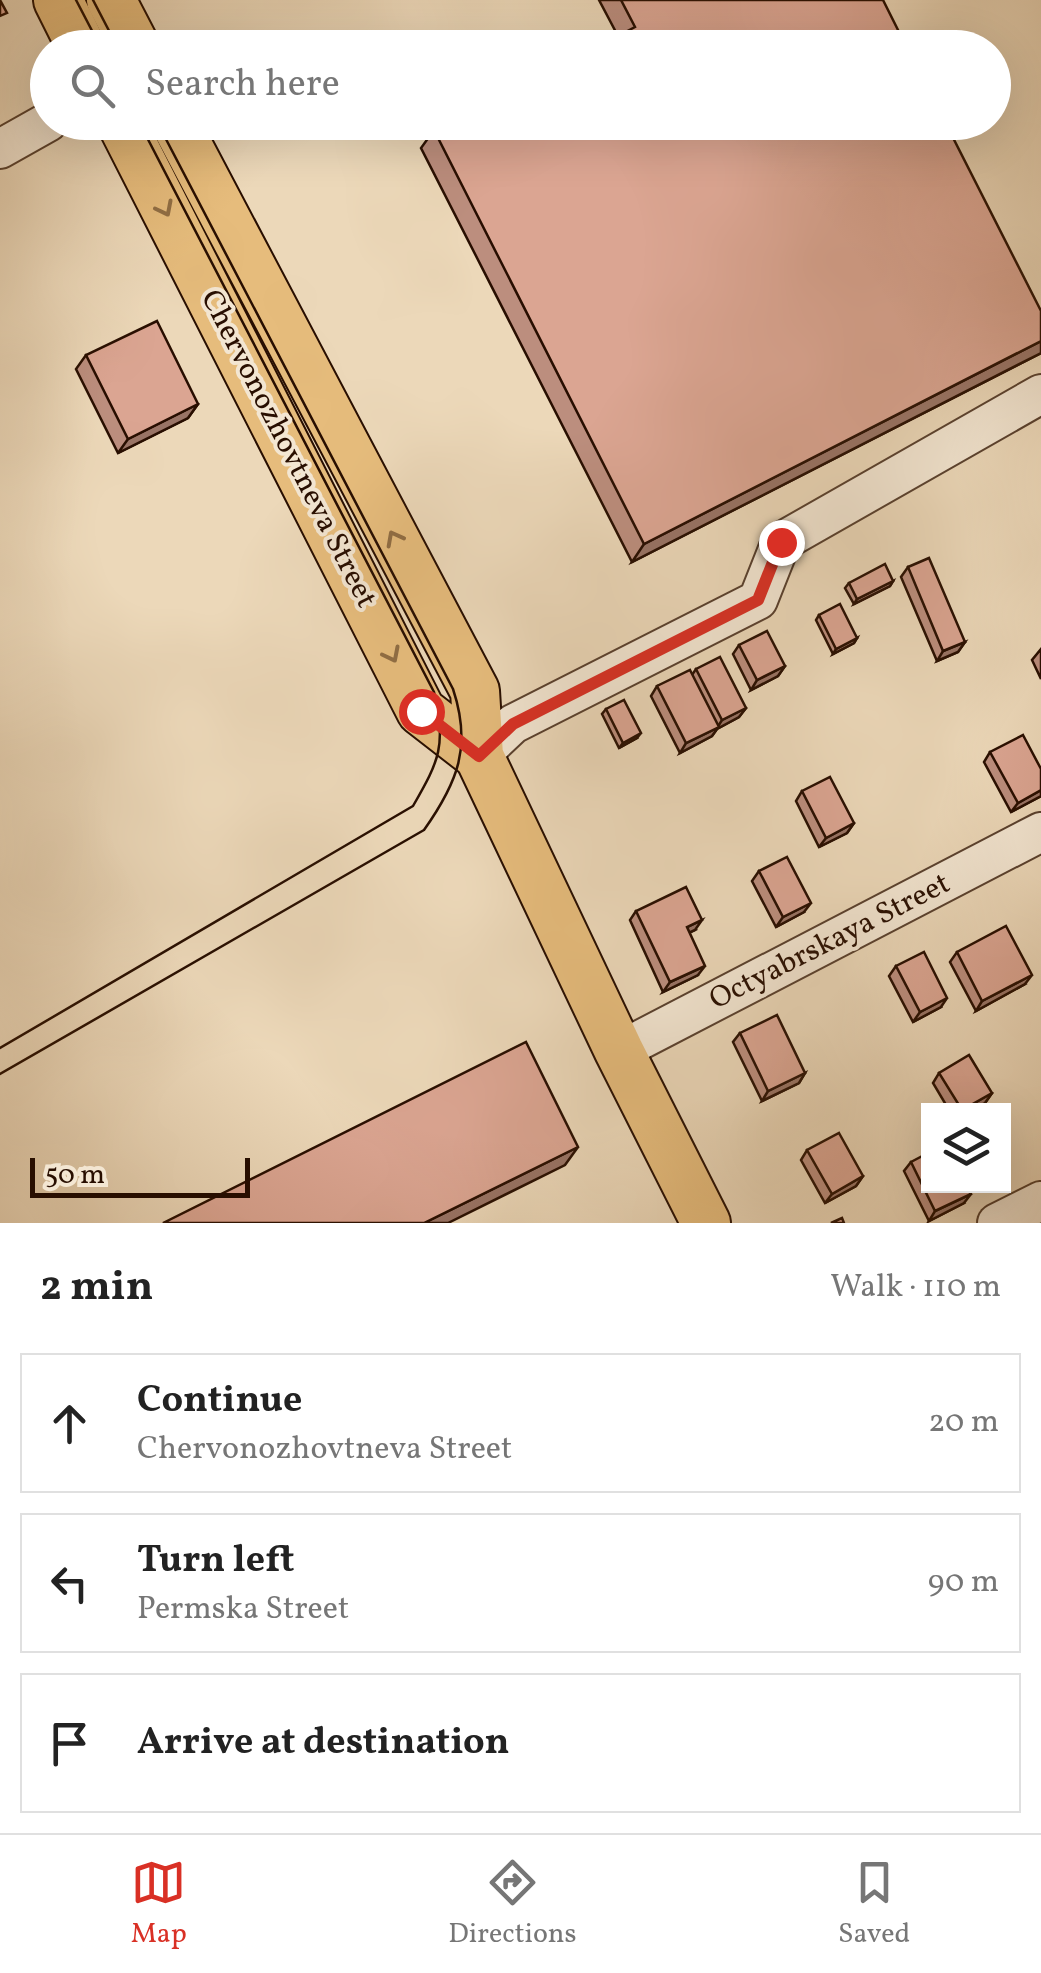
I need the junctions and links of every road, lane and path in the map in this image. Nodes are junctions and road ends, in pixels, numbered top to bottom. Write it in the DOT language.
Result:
graph roads {
  1 [pos="58,0"];
  2 [pos="110,0"];
  3 [pos="73,30"];
  4 [pos="126,30"];
  5 [pos="30,132"];
  6 [pos="130,140"];
  7 [pos="184,140"];
  8 [pos="0,149"];
  9 [pos="1041,394"];
  10 [pos="479,756"];
  11 [pos="1041,832"];
  12 [pos="618,1051"];
  13 [pos="1041,1201"];
  14 [pos="706,1223"];
  15 [pos="997,1223"];
  1 -- 3 [label="main road"];
  2 -- 4 [label="main road"];
  5 -- 8 [label="street"];
  6 -- 10 [label="main road, Chervonozhovtneva Street, one-way"];
  10 -- 7 [label="main road, Chervonozhovtneva Street, one-way"];
  9 -- 10 [label="street"];
  10 -- 12 [label="main road, Chervonozhovtneva Street"];
  11 -- 12 [label="street, Octyabrskaya Street"];
  12 -- 14 [label="main road, Chervonozhovtneva Street"];
  13 -- 15 [label="street"];
}
